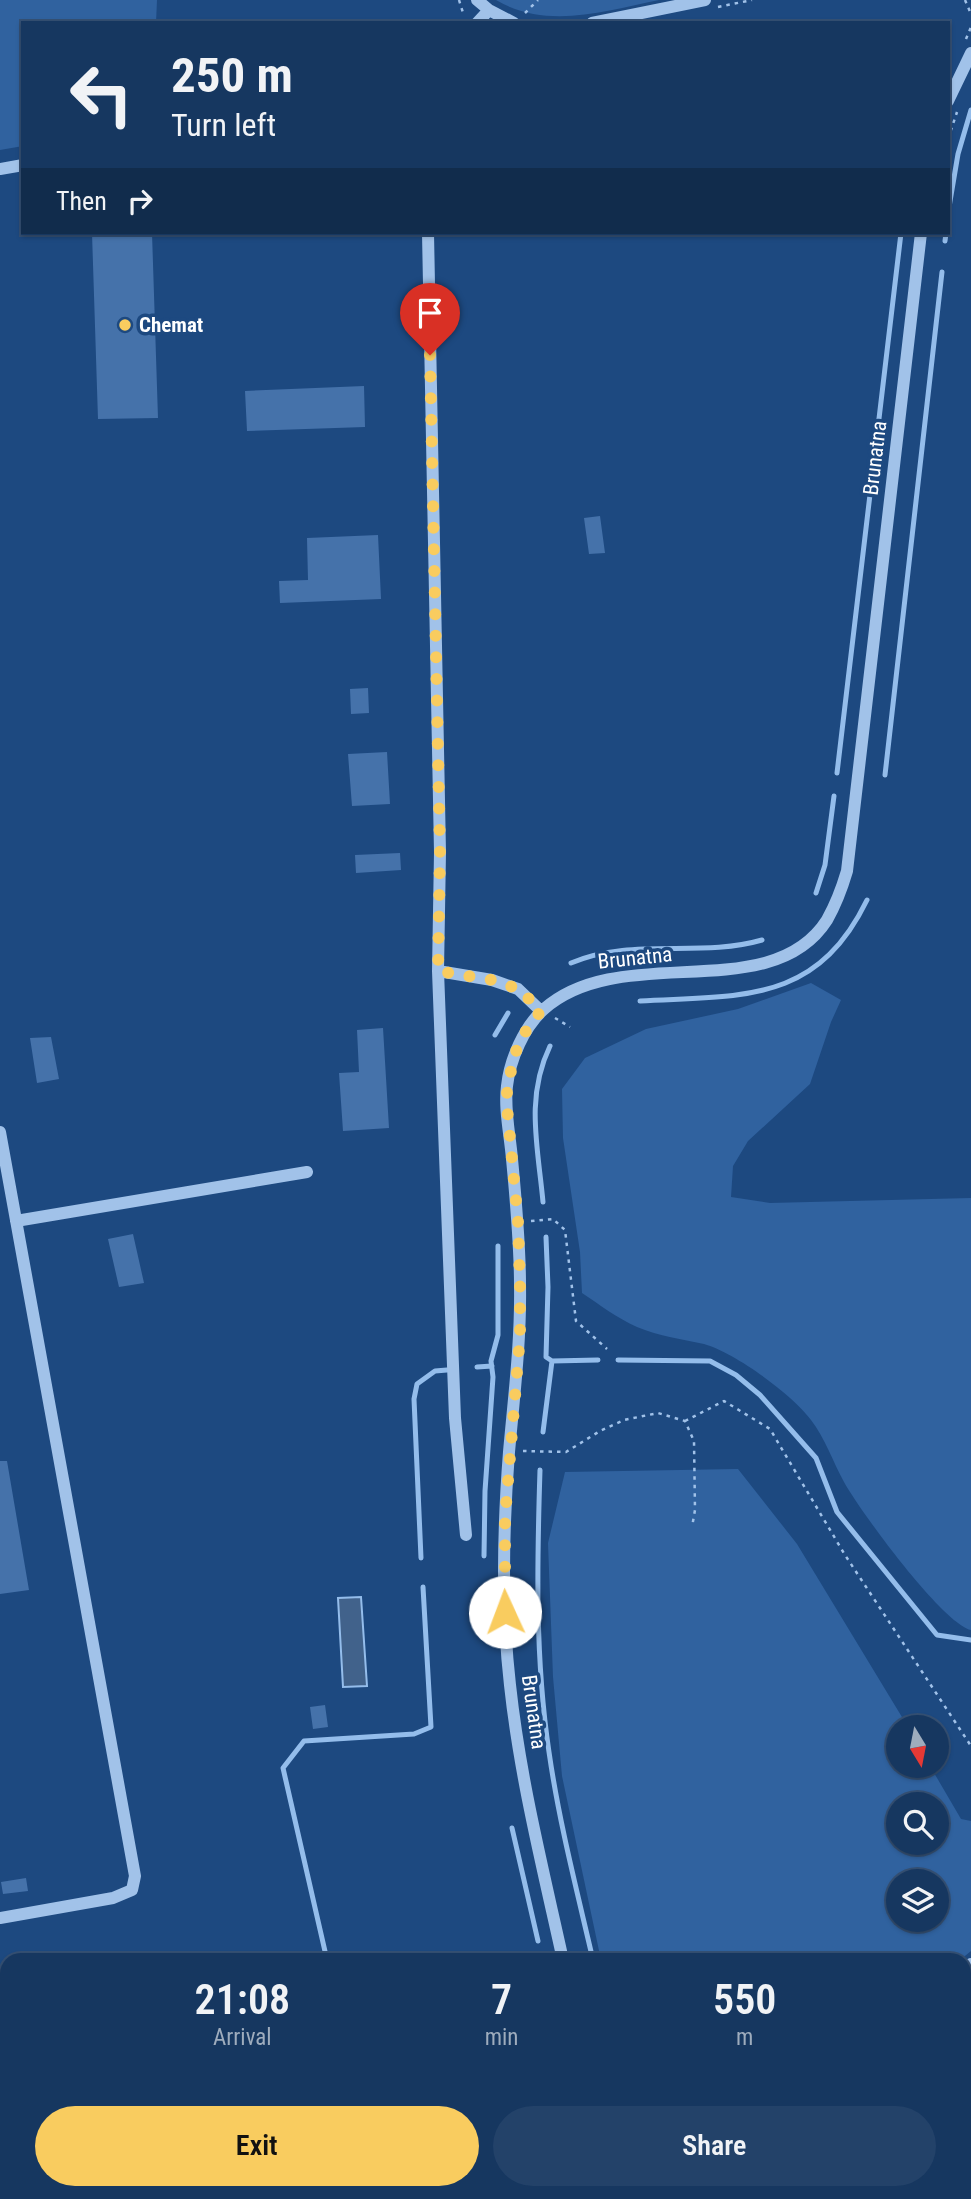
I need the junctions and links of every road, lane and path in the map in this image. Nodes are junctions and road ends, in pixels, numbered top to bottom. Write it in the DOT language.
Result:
graph roads {
  1 [pos="459,0"];
  2 [pos="477,0"];
  3 [pos="538,0"];
  4 [pos="705,0"];
  5 [pos="965,0"];
  6 [pos="489,10"];
  7 [pos="971,14"];
  8 [pos="519,19"];
  9 [pos="463,21"];
  10 [pos="479,21"];
  11 [pos="602,21"];
  12 [pos="971,53"];
  13 [pos="950,97"];
  14 [pos="21,165"];
  15 [pos="0,169"];
  16 [pos="428,235"];
  17 [pos="921,235"];
  18 [pos="438,971"];
  19 [pos="541,1011"];
  20 [pos="560,1013"];
  21 [pos="549,1025"];
  22 [pos="0,1132"];
  23 [pos="307,1172"];
  24 [pos="530,1211"];
  25 [pos="16,1221"];
  26 [pos="607,1349"];
  27 [pos="685,1421"];
  28 [pos="509,1450"];
  29 [pos="692,1527"];
  30 [pos="466,1535"];
  31 [pos="971,1746"];
  32 [pos="0,1918"];
  33 [pos="562,1953"];
  1 -- 9 [label="path"];
  2 -- 6 [label="street"];
  3 -- 8 [label="path"];
  4 -- 11 [label="street"];
  5 -- 7 [label="path"];
  6 -- 8 [label="street"];
  6 -- 10 [label="street"];
  12 -- 13 [label="street"];
  14 -- 15 [label="street"];
  16 -- 18 [label="street"];
  17 -- 19 [label="street, Brunatna"];
  18 -- 19 [label="street"];
  18 -- 30 [label="street"];
  19 -- 28 [label="street, Brunatna"];
  20 -- 21 [label="path"];
  22 -- 25 [label="street"];
  23 -- 25 [label="street"];
  24 -- 26 [label="path"];
  25 -- 32 [label="street"];
  27 -- 28 [label="path"];
  27 -- 29 [label="path"];
  27 -- 31 [label="path"];
  28 -- 33 [label="street, Brunatna"];
}
